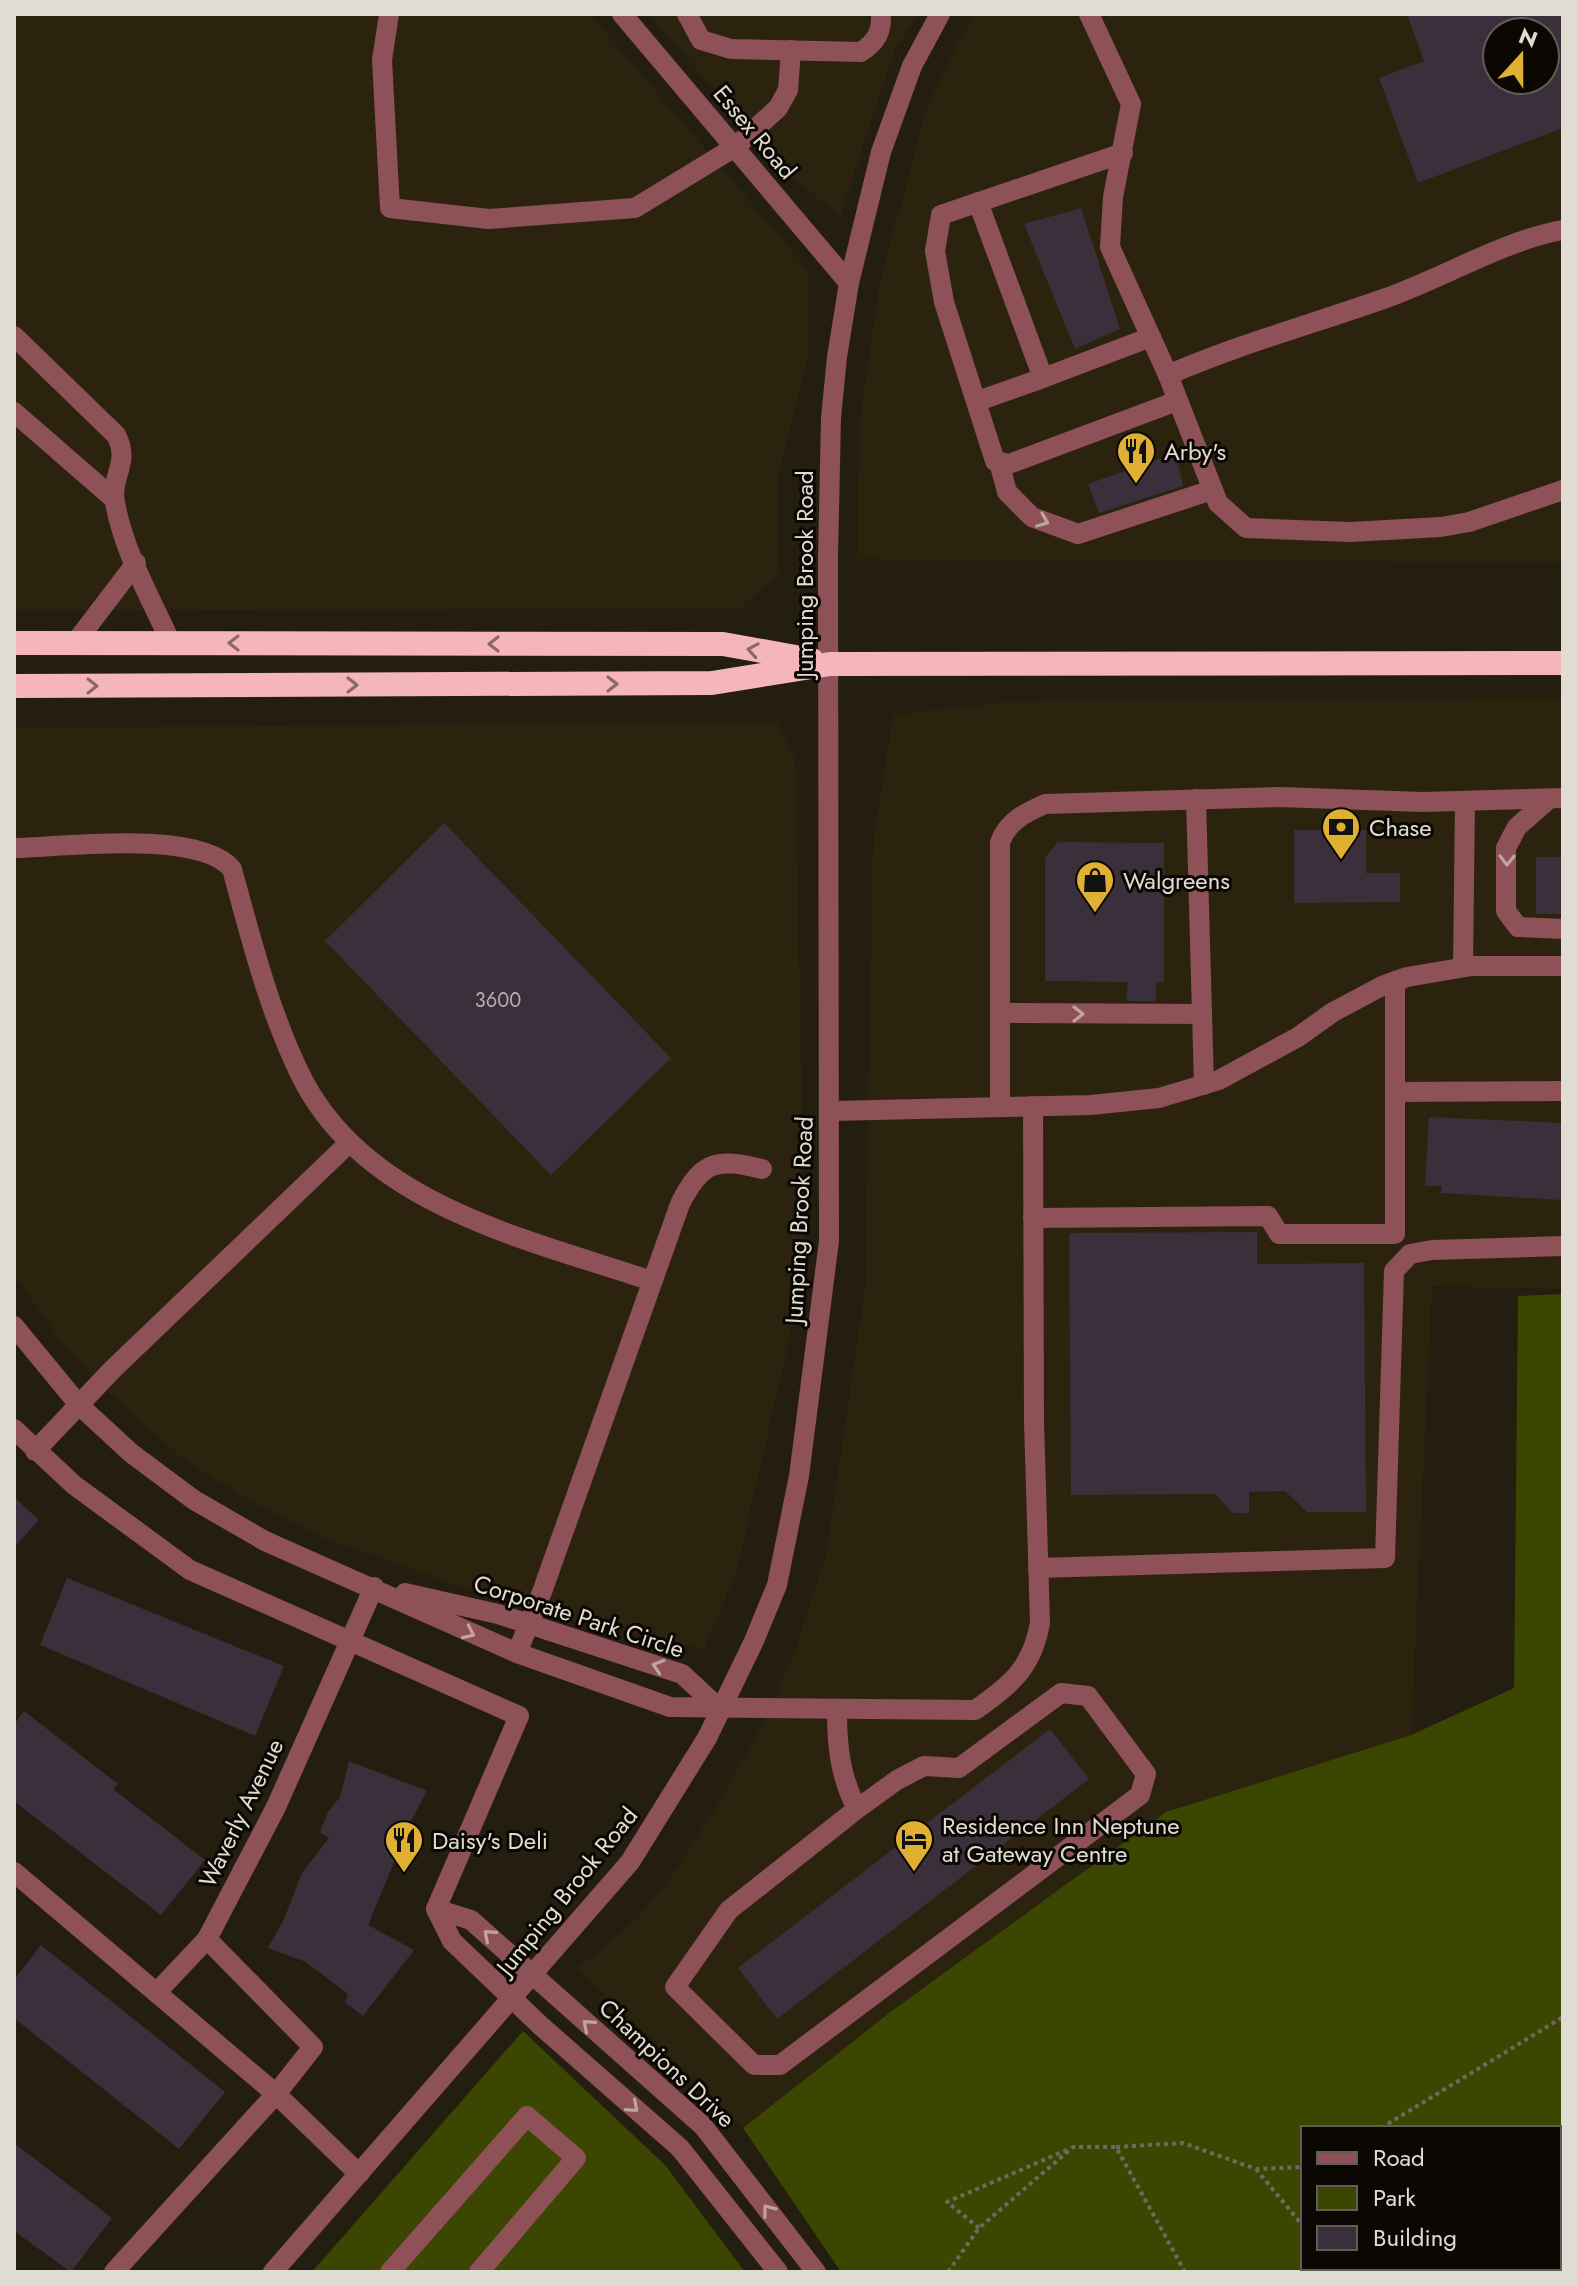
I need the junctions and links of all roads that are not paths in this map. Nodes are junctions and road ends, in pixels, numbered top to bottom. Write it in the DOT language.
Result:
graph roads {
  1 [pos="389,14"];
  2 [pos="622,14"];
  3 [pos="687,14"];
  4 [pos="881,14"];
  5 [pos="940,14"];
  6 [pos="1089,14"];
  7 [pos="791,50"];
  8 [pos="735,147"];
  9 [pos="1123,153"];
  10 [pos="978,202"];
  11 [pos="1563,230"];
  12 [pos="849,283"];
  13 [pos="14,336"];
  14 [pos="1151,337"];
  15 [pos="1168,375"];
  16 [pos="1043,378"];
  17 [pos="978,401"];
  18 [pos="1177,401"];
  19 [pos="14,412"];
  20 [pos="999,462"];
  21 [pos="1212,490"];
  22 [pos="1563,490"];
  23 [pos="114,499"];
  24 [pos="136,563"];
  25 [pos="14,643"];
  26 [pos="75,643"];
  27 [pos="171,643"];
  28 [pos="1563,663"];
  29 [pos="830,664"];
  30 [pos="14,686"];
  31 [pos="1196,799"];
  32 [pos="1556,799"];
  33 [pos="1465,801"];
  34 [pos="14,848"];
  35 [pos="1563,929"];
  36 [pos="1563,966"];
  37 [pos="1463,967"];
  38 [pos="1395,981"];
  39 [pos="1000,1013"];
  40 [pos="1202,1014"];
  41 [pos="1204,1085"];
  42 [pos="1563,1091"];
  43 [pos="1395,1092"];
  44 [pos="1033,1106"];
  45 [pos="1000,1107"];
  46 [pos="831,1111"];
  47 [pos="349,1143"];
  48 [pos="762,1169"];
  49 [pos="1033,1218"];
  50 [pos="1395,1234"];
  51 [pos="1563,1246"];
  52 [pos="1401,1260"];
  53 [pos="652,1281"];
  54 [pos="14,1326"];
  55 [pos="79,1405"];
  56 [pos="14,1429"];
  57 [pos="35,1451"];
  58 [pos="1038,1568"];
  59 [pos="374,1587"];
  60 [pos="529,1624"];
  61 [pos="351,1643"];
  62 [pos="517,1653"];
  63 [pos="721,1710"];
  64 [pos="837,1710"];
  65 [pos="857,1809"];
  66 [pos="14,1872"];
  67 [pos="436,1909"];
  68 [pos="207,1939"];
  69 [pos="533,1975"];
  70 [pos="157,1992"];
  71 [pos="512,1999"];
  72 [pos="276,2094"];
  73 [pos="686,2111"];
  74 [pos="665,2135"];
  75 [pos="359,2174"];
  76 [pos="114,2272"];
  77 [pos="273,2272"];
  78 [pos="390,2272"];
  79 [pos="479,2272"];
  80 [pos="778,2272"];
  81 [pos="816,2272"];
  1 -- 8 [label="street"];
  2 -- 8 [label="street, Essex Road"];
  3 -- 7 [label="street"];
  4 -- 7 [label="street"];
  5 -- 12 [label="street, Jumping Brook Road"];
  6 -- 9 [label="street"];
  7 -- 8 [label="street"];
  8 -- 12 [label="street, Essex Road"];
  9 -- 10 [label="street"];
  9 -- 14 [label="street"];
  10 -- 16 [label="street"];
  10 -- 17 [label="street"];
  11 -- 15 [label="street"];
  12 -- 29 [label="street, Jumping Brook Road"];
  13 -- 23 [label="street"];
  14 -- 15 [label="street"];
  14 -- 16 [label="street"];
  15 -- 18 [label="street"];
  16 -- 17 [label="street"];
  17 -- 20 [label="street"];
  18 -- 20 [label="street"];
  18 -- 21 [label="street"];
  19 -- 23 [label="street"];
  20 -- 21 [label="street, one-way"];
  21 -- 22 [label="street"];
  23 -- 24 [label="street"];
  24 -- 26 [label="street"];
  24 -- 27 [label="street"];
  25 -- 26 [label="highway"];
  26 -- 27 [label="highway"];
  29 -- 27 [label="highway, one-way"];
  28 -- 29 [label="highway"];
  30 -- 29 [label="highway, one-way"];
  29 -- 46 [label="street, Jumping Brook Road"];
  31 -- 33 [label="street"];
  31 -- 39 [label="street"];
  31 -- 40 [label="street"];
  32 -- 33 [label="street"];
  32 -- 35 [label="street, one-way"];
  33 -- 37 [label="street"];
  34 -- 47 [label="street"];
  36 -- 37 [label="street"];
  37 -- 38 [label="street"];
  38 -- 41 [label="street"];
  38 -- 43 [label="street"];
  39 -- 40 [label="street, one-way"];
  39 -- 45 [label="street"];
  40 -- 41 [label="street"];
  41 -- 44 [label="street"];
  42 -- 43 [label="street"];
  43 -- 50 [label="street"];
  44 -- 45 [label="street"];
  44 -- 49 [label="street"];
  45 -- 46 [label="street"];
  46 -- 63 [label="street, Jumping Brook Road"];
  47 -- 53 [label="street"];
  47 -- 55 [label="street"];
  48 -- 53 [label="street"];
  49 -- 50 [label="street"];
  49 -- 58 [label="street"];
  50 -- 52 [label="street"];
  51 -- 52 [label="street"];
  52 -- 58 [label="street"];
  53 -- 60 [label="street"];
  54 -- 55 [label="street, Corporate Park Circle"];
  55 -- 57 [label="street"];
  55 -- 59 [label="street, Corporate Park Circle"];
  56 -- 57 [label="street"];
  57 -- 61 [label="street"];
  58 -- 64 [label="street"];
  59 -- 60 [label="street, Corporate Park Circle"];
  59 -- 61 [label="street, Waverly Avenue"];
  59 -- 62 [label="street, Corporate Park Circle, one-way"];
  60 -- 62 [label="street"];
  63 -- 60 [label="street, Corporate Park Circle, one-way"];
  61 -- 67 [label="street"];
  61 -- 68 [label="street, Waverly Avenue"];
  62 -- 63 [label="street, Corporate Park Circle"];
  63 -- 64 [label="street"];
  63 -- 69 [label="street, Jumping Brook Road"];
  64 -- 65 [label="street"];
  65 -- 65 [label="street"];
  66 -- 70 [label="street"];
  69 -- 67 [label="street, one-way"];
  67 -- 71 [label="street"];
  68 -- 70 [label="street, Waverly Avenue"];
  68 -- 72 [label="street"];
  69 -- 71 [label="street, Jumping Brook Road"];
  73 -- 69 [label="street, Champions Drive, one-way"];
  70 -- 72 [label="street"];
  71 -- 74 [label="street, one-way"];
  71 -- 75 [label="street, Jumping Brook Road"];
  72 -- 75 [label="street"];
  72 -- 76 [label="street"];
  73 -- 74 [label="street"];
  81 -- 73 [label="street, Champions Drive, one-way"];
  74 -- 80 [label="street"];
  75 -- 77 [label="street, Jumping Brook Road"];
  78 -- 79 [label="street"];
}
